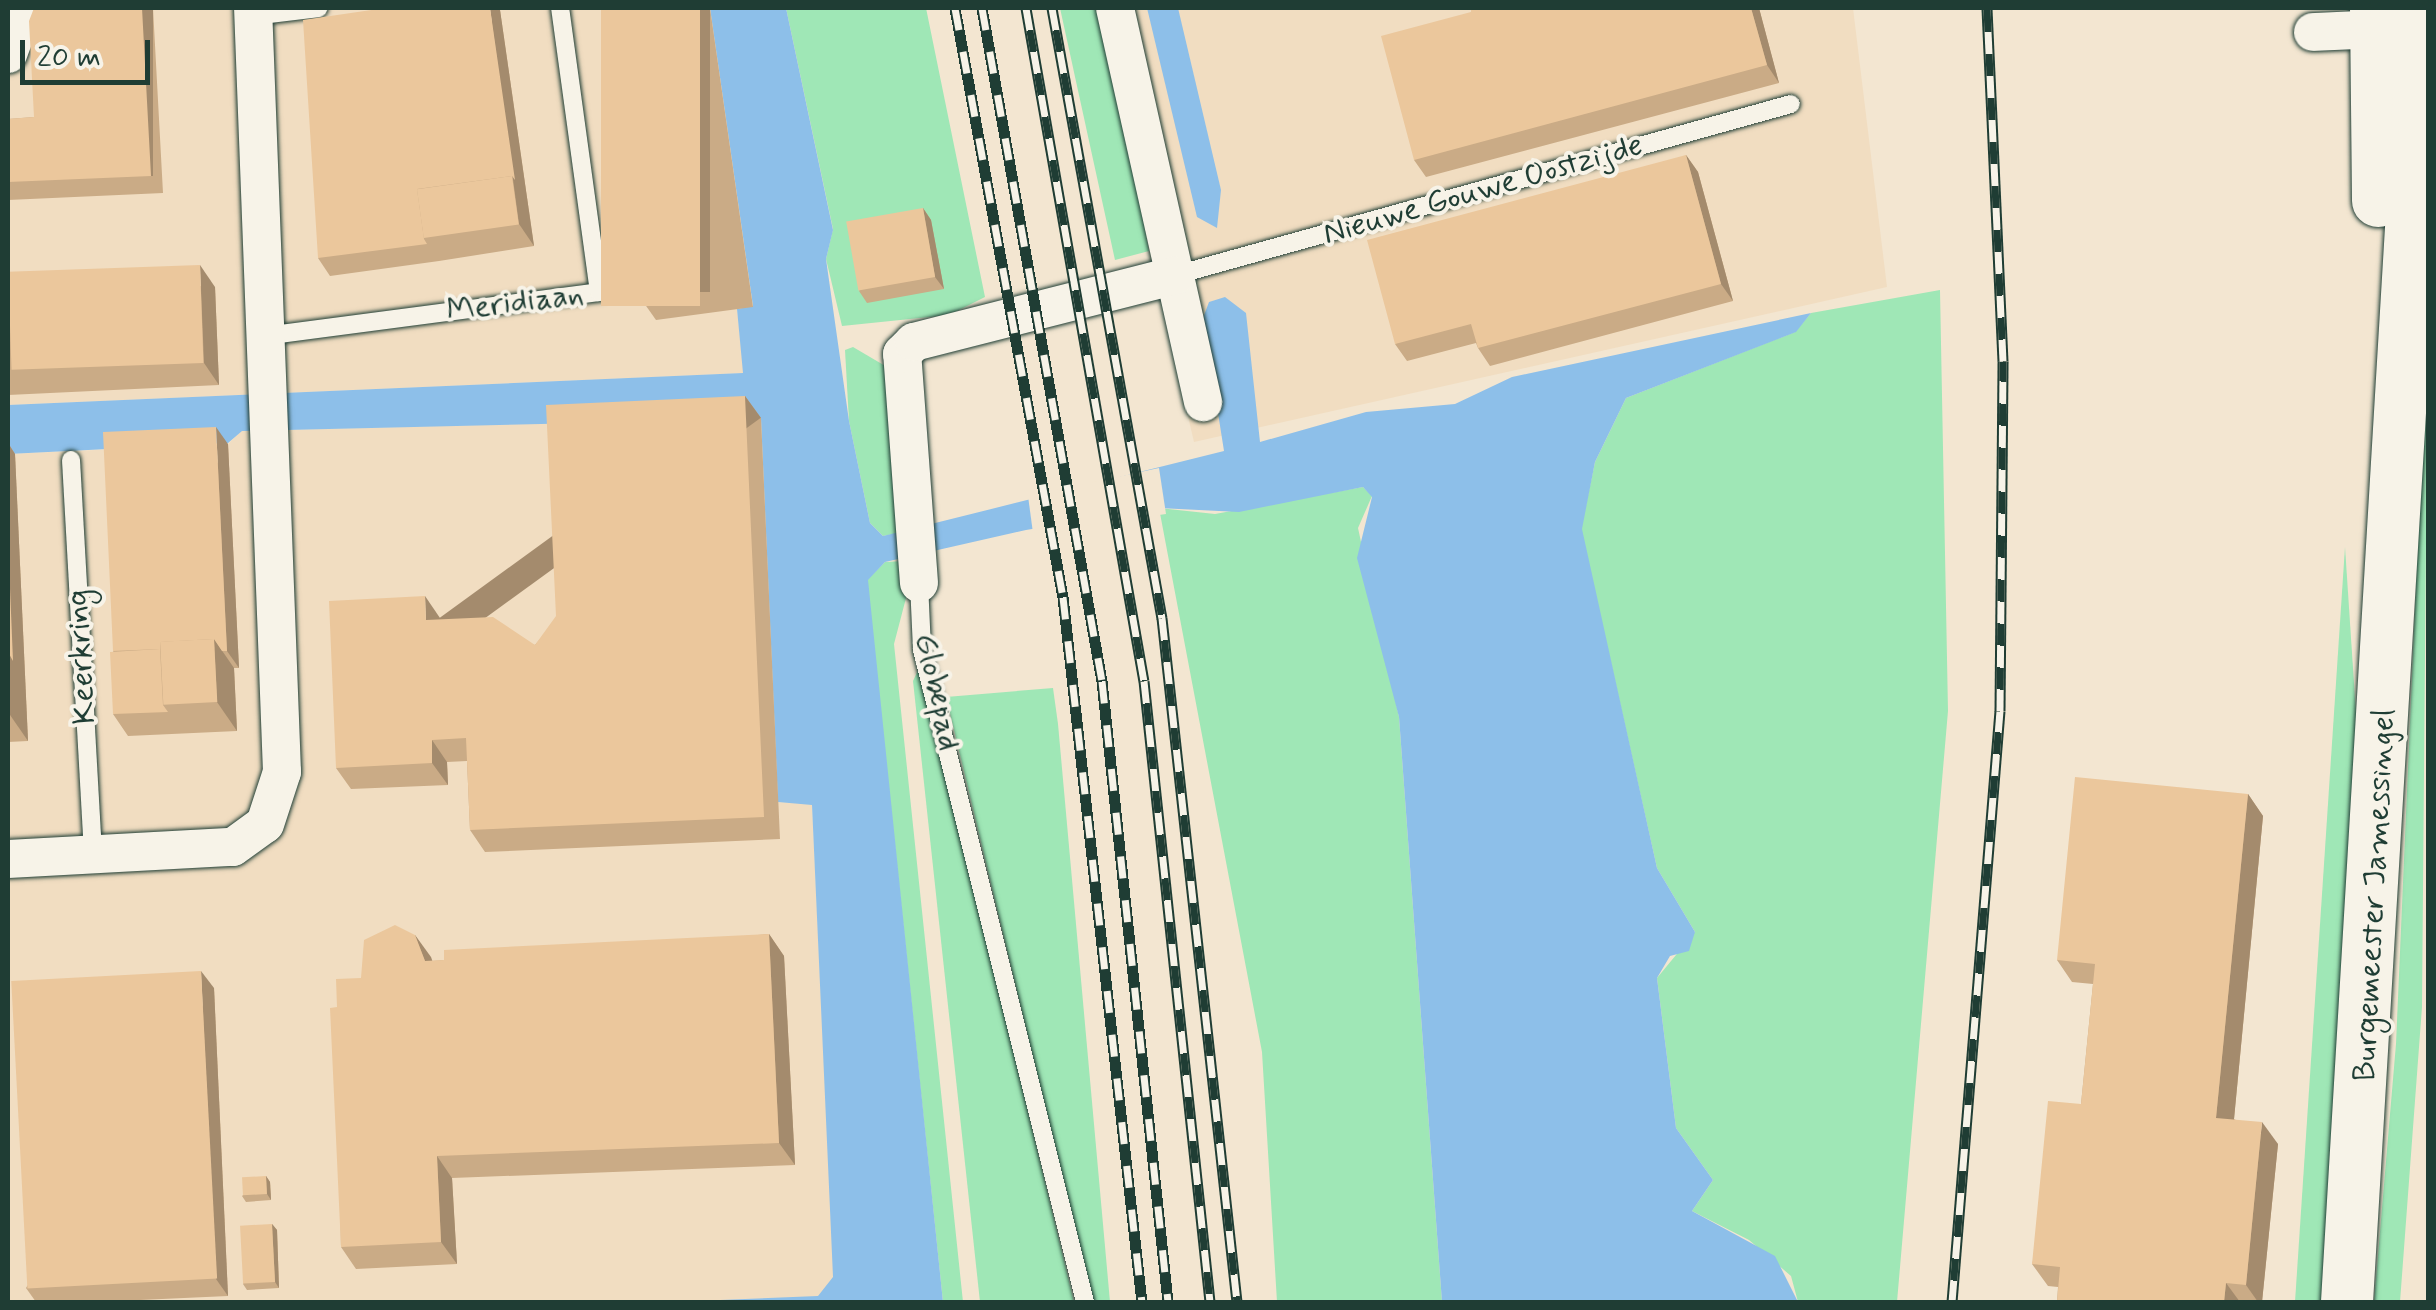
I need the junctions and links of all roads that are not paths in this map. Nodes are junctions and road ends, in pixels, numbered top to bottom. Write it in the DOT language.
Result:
graph roads {
  1 [pos="25,8"];
  2 [pos="319,8"];
  3 [pos="560,8"];
  4 [pos="1115,8"];
  5 [pos="253,12"];
  6 [pos="2406,20"];
  7 [pos="2313,32"];
  8 [pos="8,54"];
  9 [pos="1790,104"];
  10 [pos="1176,276"];
  11 [pos="264,336"];
  12 [pos="1204,402"];
  13 [pos="71,460"];
  14 [pos="919,575"];
  15 [pos="93,855"];
  16 [pos="8,860"];
  17 [pos="1085,1302"];
  18 [pos="2347,1302"];
  1 -- 8 [label="street"];
  2 -- 5 [label="lane"];
  3 -- 11 [label="lane, Meridiaan"];
  4 -- 10 [label="street"];
  5 -- 11 [label="street"];
  6 -- 7 [label="street"];
  6 -- 18 [label="main road, Burgemeester Jamessingel"];
  9 -- 10 [label="lane, Nieuwe Gouwe Oostzijde"];
  10 -- 12 [label="street"];
  10 -- 14 [label="street, Globepad"];
  11 -- 15 [label="street"];
  13 -- 15 [label="lane, Keerkring"];
  14 -- 17 [label="lane, Globepad"];
  15 -- 16 [label="street"];
}
